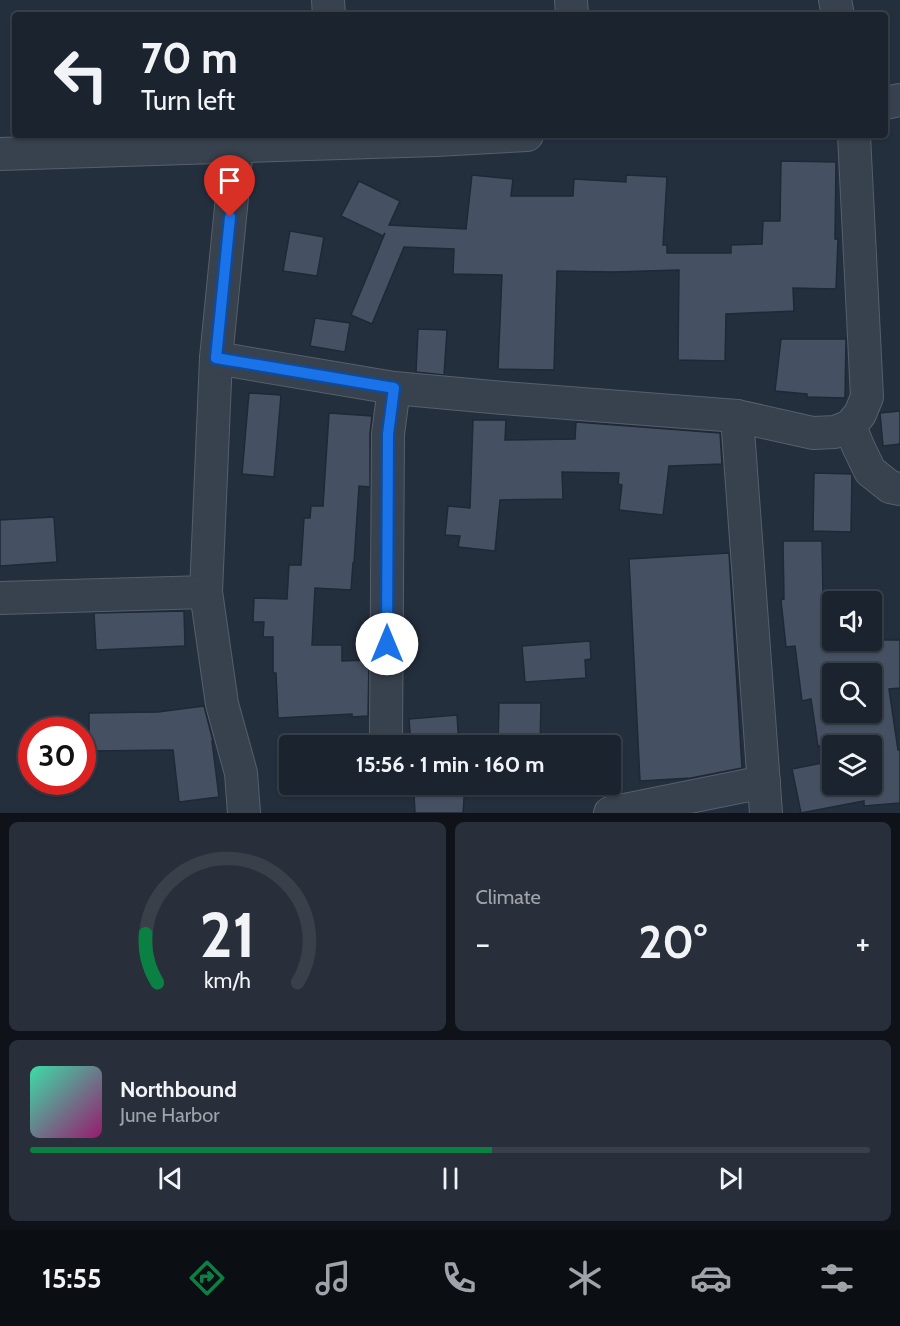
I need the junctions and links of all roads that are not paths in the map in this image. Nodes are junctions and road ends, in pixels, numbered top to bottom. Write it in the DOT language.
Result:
graph roads {
  1 [pos="472,138"];
  2 [pos="854,138"];
  3 [pos="337,139"];
  4 [pos="237,147"];
  5 [pos="0,154"];
  6 [pos="216,358"];
  7 [pos="394,388"];
  8 [pos="737,416"];
  9 [pos="850,426"];
  10 [pos="900,489"];
  11 [pos="206,592"];
  12 [pos="0,598"];
  13 [pos="386,735"];
  14 [pos="764,782"];
  15 [pos="244,813"];
  16 [pos="610,813"];
  17 [pos="766,813"];
  1 -- 3 [label="street"];
  2 -- 9 [label="street"];
  3 -- 4 [label="street"];
  4 -- 5 [label="street"];
  4 -- 6 [label="street"];
  6 -- 7 [label="street"];
  6 -- 11 [label="street"];
  7 -- 8 [label="street"];
  7 -- 13 [label="street"];
  8 -- 9 [label="street"];
  8 -- 14 [label="street"];
  9 -- 10 [label="street"];
  11 -- 12 [label="street"];
  11 -- 15 [label="street"];
  14 -- 16 [label="street"];
  14 -- 17 [label="street"];
}
